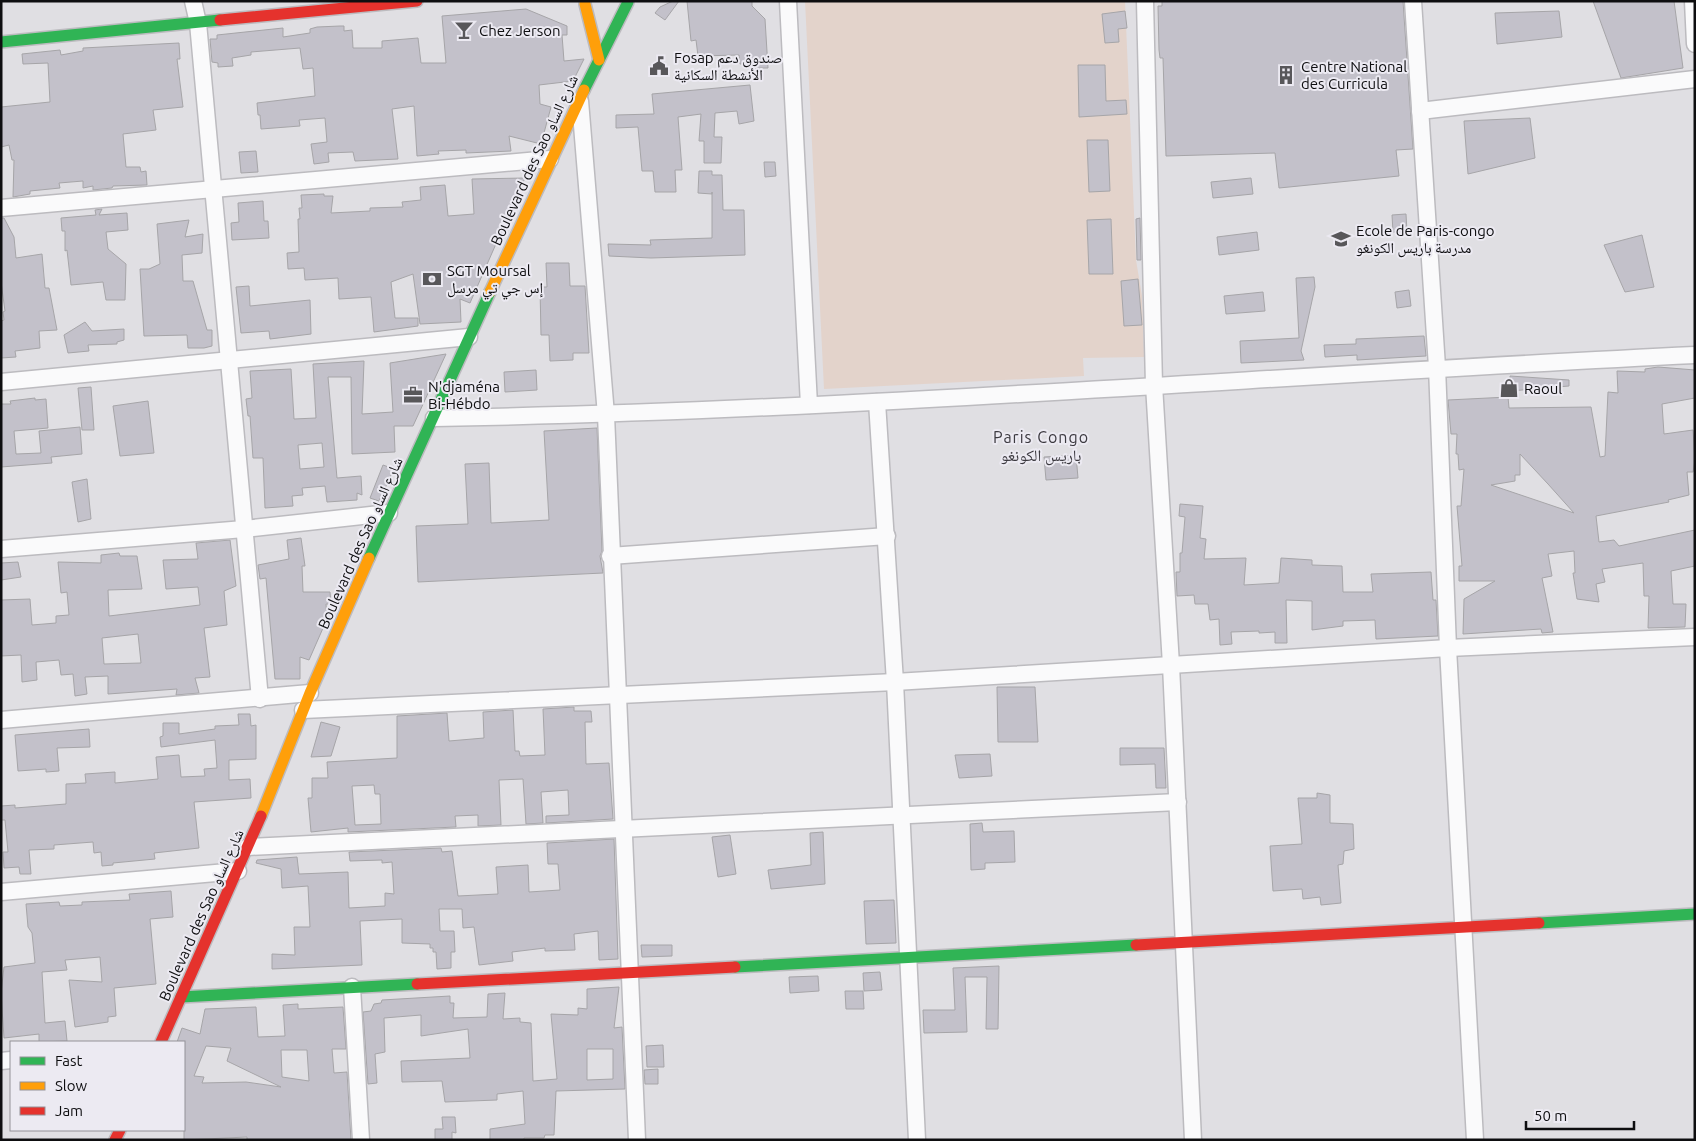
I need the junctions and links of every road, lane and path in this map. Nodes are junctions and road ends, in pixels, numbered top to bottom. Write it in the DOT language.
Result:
graph roads {
  1 [pos="416,1"];
  2 [pos="788,1"];
  3 [pos="1145,1"];
  4 [pos="1413,1"];
  5 [pos="1693,1"];
  6 [pos="629,2"];
  7 [pos="583,3"];
  8 [pos="195,11"];
  9 [pos="1,42"];
  10 [pos="1695,44"];
  11 [pos="598,60"];
  12 [pos="1695,79"];
  13 [pos="579,98"];
  14 [pos="1420,111"];
  15 [pos="550,159"];
  16 [pos="215,188"];
  17 [pos="1,208"];
  18 [pos="469,337"];
  19 [pos="1695,355"];
  20 [pos="230,360"];
  21 [pos="1437,367"];
  22 [pos="1,382"];
  23 [pos="1154,385"];
  24 [pos="877,402"];
  25 [pos="809,405"];
  26 [pos="606,415"];
  27 [pos="434,418"];
  28 [pos="389,513"];
  29 [pos="244,529"];
  30 [pos="887,536"];
  31 [pos="1,549"];
  32 [pos="610,556"];
  33 [pos="1695,637"];
  34 [pos="1448,648"];
  35 [pos="1171,665"];
  36 [pos="895,682"];
  37 [pos="310,693"];
  38 [pos="618,694"];
  39 [pos="260,699"];
  40 [pos="303,710"];
  41 [pos="1,720"];
  42 [pos="1178,802"];
  43 [pos="900,815"];
  44 [pos="624,830"];
  45 [pos="248,847"];
  46 [pos="238,871"];
  47 [pos="1,892"];
  48 [pos="1695,914"];
  49 [pos="1464,928"];
  50 [pos="1184,940"];
  51 [pos="908,958"];
  52 [pos="631,972"];
  53 [pos="352,987"];
  54 [pos="181,997"];
  55 [pos="161,1041"];
  56 [pos="362,1140"];
  57 [pos="637,1140"];
  58 [pos="917,1140"];
  59 [pos="1193,1140"];
  60 [pos="1475,1140"];
  1 -- 8 [label="street"];
  2 -- 25 [label="street"];
  3 -- 23 [label="street"];
  4 -- 14 [label="street"];
  5 -- 10 [label="street"];
  6 -- 7 [label="street"];
  6 -- 11 [label="street, Boulevard des Sao شارع الساو"];
  7 -- 11 [label="street"];
  8 -- 9 [label="street"];
  8 -- 16 [label="street"];
  11 -- 13 [label="street, Boulevard des Sao شارع الساو"];
  12 -- 14 [label="street"];
  13 -- 15 [label="street, Boulevard des Sao شارع الساو"];
  13 -- 26 [label="street"];
  14 -- 21 [label="street"];
  15 -- 16 [label="street"];
  15 -- 18 [label="street, Boulevard des Sao شارع الساو"];
  16 -- 17 [label="street"];
  16 -- 20 [label="street"];
  18 -- 20 [label="street"];
  18 -- 27 [label="street, Boulevard des Sao شارع الساو"];
  19 -- 21 [label="street"];
  20 -- 22 [label="street"];
  20 -- 29 [label="street"];
  21 -- 23 [label="street"];
  21 -- 34 [label="street"];
  23 -- 24 [label="street"];
  23 -- 35 [label="street"];
  24 -- 25 [label="street"];
  24 -- 30 [label="street"];
  25 -- 26 [label="street"];
  26 -- 27 [label="street"];
  26 -- 32 [label="street"];
  27 -- 28 [label="street, Boulevard des Sao شارع الساو"];
  28 -- 29 [label="street"];
  28 -- 37 [label="street, Boulevard des Sao شارع الساو"];
  29 -- 31 [label="street"];
  29 -- 39 [label="street"];
  30 -- 32 [label="street"];
  30 -- 36 [label="street"];
  32 -- 38 [label="street"];
  33 -- 34 [label="street"];
  34 -- 35 [label="street"];
  34 -- 49 [label="street"];
  35 -- 36 [label="street"];
  35 -- 42 [label="street"];
  36 -- 38 [label="street"];
  36 -- 43 [label="street"];
  37 -- 39 [label="street"];
  37 -- 40 [label="street, Boulevard des Sao شارع الساو"];
  38 -- 40 [label="street"];
  38 -- 44 [label="street"];
  39 -- 41 [label="street"];
  40 -- 45 [label="street, Boulevard des Sao شارع الساو"];
  42 -- 43 [label="street"];
  42 -- 50 [label="street"];
  43 -- 44 [label="street"];
  43 -- 51 [label="street"];
  44 -- 45 [label="street"];
  44 -- 52 [label="street"];
  45 -- 46 [label="street, Boulevard des Sao شارع الساو"];
  46 -- 47 [label="street"];
  46 -- 54 [label="street, Boulevard des Sao شارع الساو"];
  48 -- 49 [label="street"];
  49 -- 50 [label="street"];
  49 -- 60 [label="street"];
  50 -- 51 [label="street"];
  50 -- 59 [label="street"];
  51 -- 52 [label="street"];
  51 -- 58 [label="street"];
  52 -- 53 [label="street"];
  52 -- 57 [label="street"];
  53 -- 54 [label="street"];
  53 -- 56 [label="street"];
  54 -- 55 [label="street, Boulevard des Sao شارع الساو"];
}
